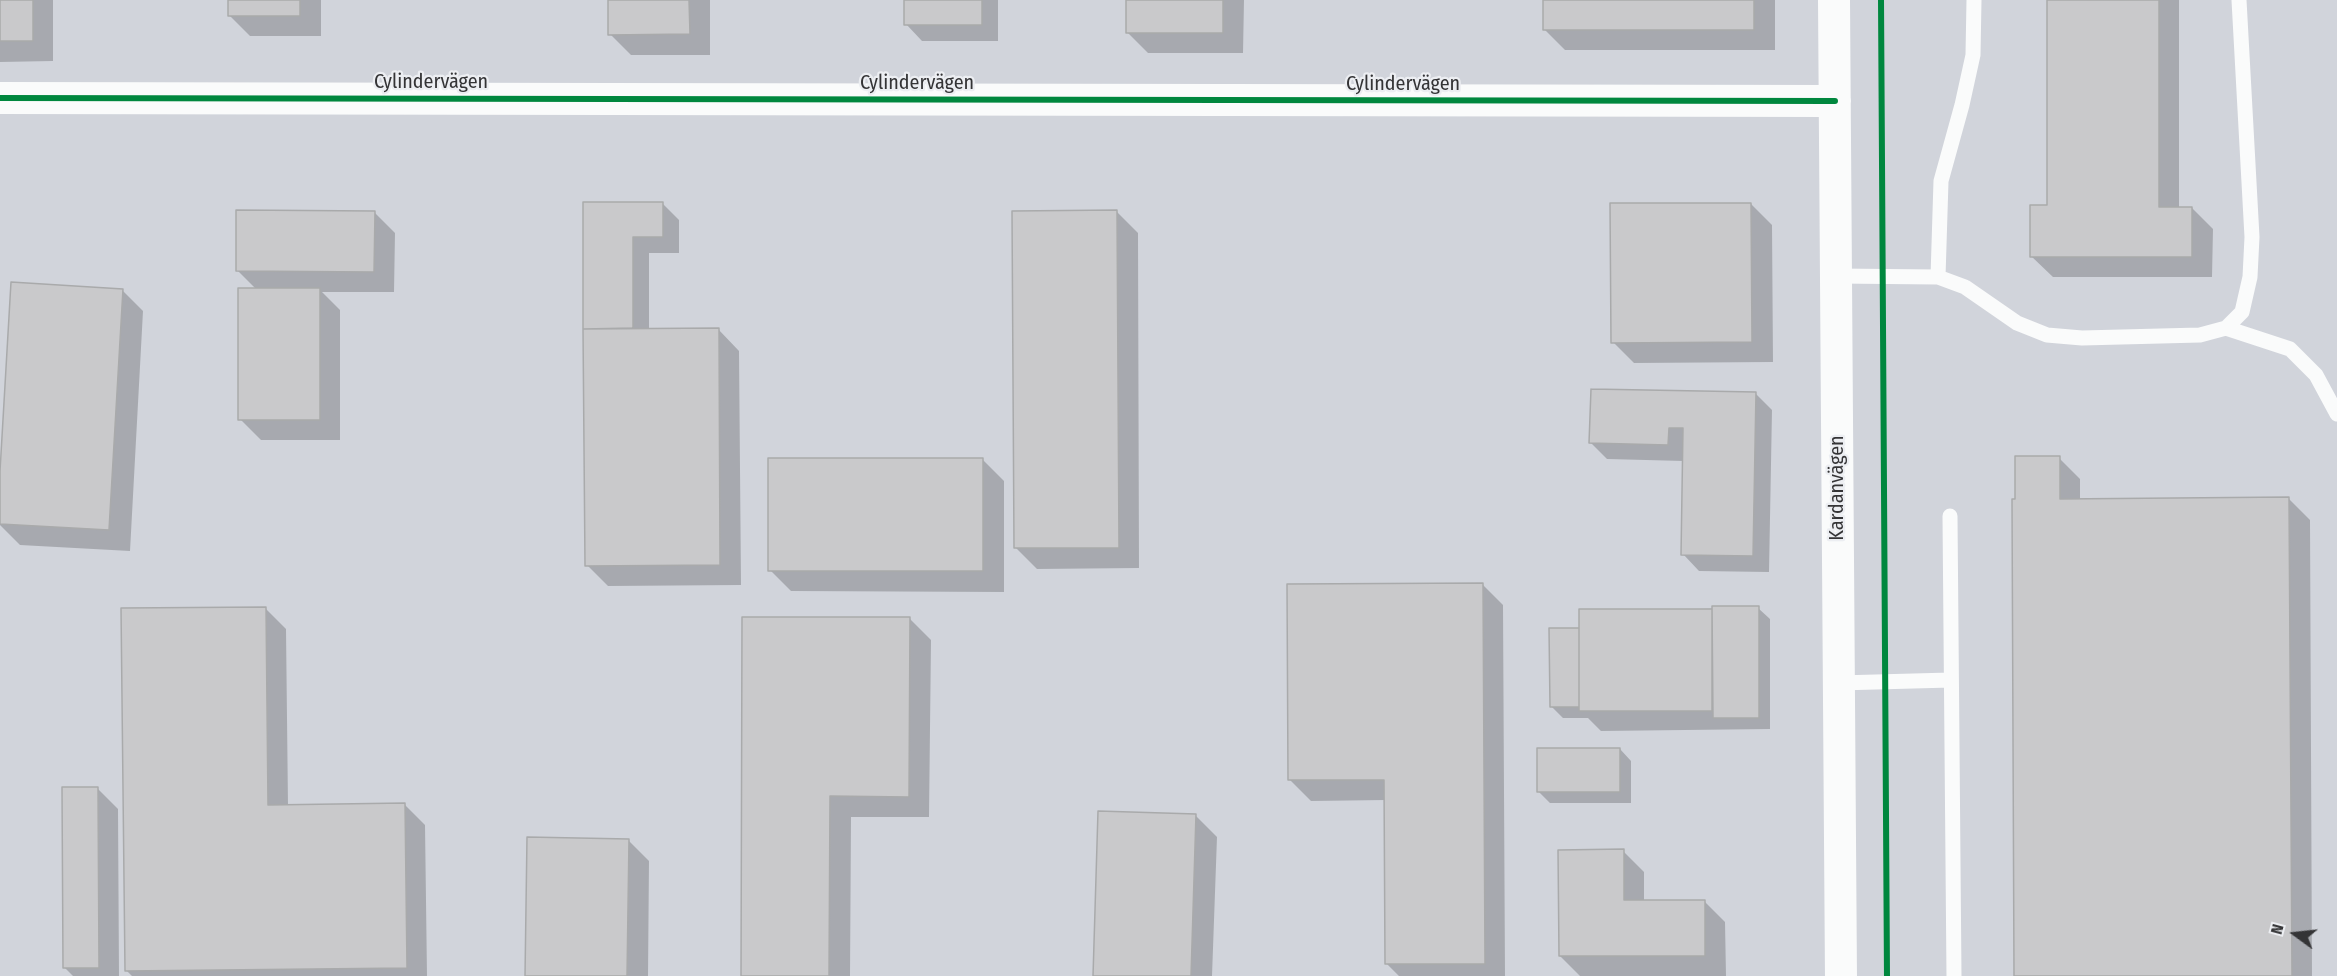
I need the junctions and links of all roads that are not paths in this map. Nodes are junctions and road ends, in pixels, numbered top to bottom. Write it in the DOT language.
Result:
graph roads {
  1 [pos="1834,0"];
  2 [pos="1974,0"];
  3 [pos="2239,0"];
  4 [pos="0,98"];
  5 [pos="1835,101"];
  6 [pos="1836,276"];
  7 [pos="1938,277"];
  8 [pos="2226,328"];
  9 [pos="2337,414"];
  10 [pos="1950,516"];
  11 [pos="1952,680"];
  12 [pos="1838,683"];
  13 [pos="1841,976"];
  14 [pos="1954,976"];
  1 -- 5 [label="street, Kardanvägen"];
  2 -- 7 [label="lane"];
  3 -- 8 [label="lane"];
  4 -- 5 [label="street, Cylindervägen"];
  5 -- 6 [label="street, Kardanvägen"];
  6 -- 7 [label="lane"];
  6 -- 12 [label="street, Kardanvägen"];
  7 -- 8 [label="lane"];
  8 -- 9 [label="lane"];
  10 -- 11 [label="lane"];
  11 -- 12 [label="lane"];
  11 -- 14 [label="lane"];
  12 -- 13 [label="street, Kardanvägen"];
}
